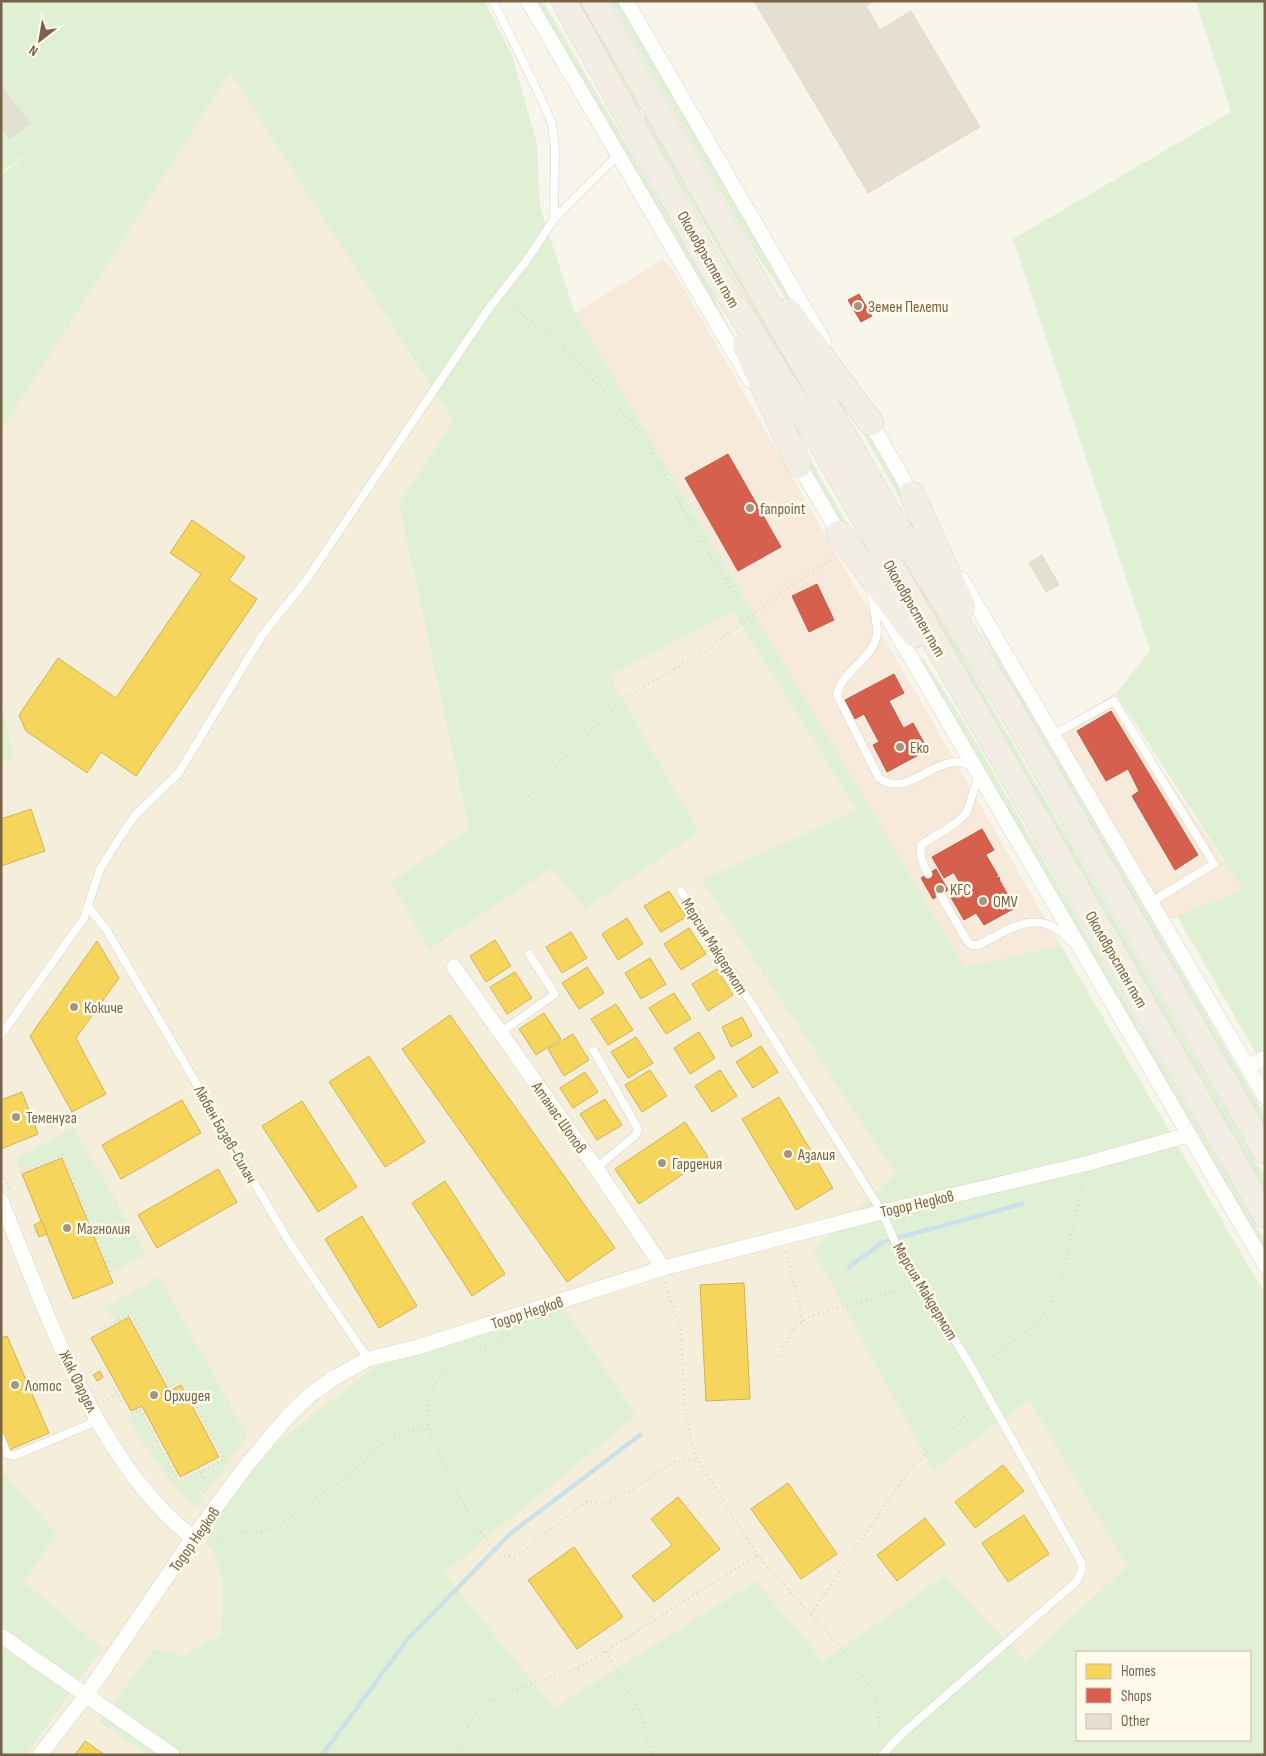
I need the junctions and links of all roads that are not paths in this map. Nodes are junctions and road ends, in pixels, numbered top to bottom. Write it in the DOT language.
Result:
graph roads {
  1 [pos="493,1"];
  2 [pos="528,1"];
  3 [pos="564,1"];
  4 [pos="594,1"];
  5 [pos="626,1"];
  6 [pos="618,155"];
  7 [pos="714,210"];
  8 [pos="554,219"];
  9 [pos="706,258"];
  10 [pos="871,423"];
  11 [pos="799,465"];
  12 [pos="912,494"];
  13 [pos="844,541"];
  14 [pos="870,588"];
  15 [pos="1002,694"];
  16 [pos="983,726"];
  17 [pos="1053,735"];
  18 [pos="977,771"];
  19 [pos="928,874"];
  20 [pos="681,891"];
  21 [pos="940,894"];
  22 [pos="1151,902"];
  23 [pos="88,906"];
  24 [pos="529,954"];
  25 [pos="1082,954"];
  26 [pos="454,967"];
  27 [pos="501,1032"];
  28 [pos="1,1035"];
  29 [pos="594,1052"];
  30 [pos="1265,1058"];
  31 [pos="1248,1067"];
  32 [pos="1265,1096"];
  33 [pos="1188,1135"];
  34 [pos="1265,1151"];
  35 [pos="596,1168"];
  36 [pos="1,1201"];
  37 [pos="882,1212"];
  38 [pos="1265,1215"];
  39 [pos="1265,1265"];
  40 [pos="663,1268"];
  41 [pos="368,1359"];
  42 [pos="99,1420"];
  43 [pos="1,1440"];
  44 [pos="193,1538"];
  45 [pos="1,1636"];
  46 [pos="87,1694"];
  47 [pos="882,1754"];
  48 [pos="40,1755"];
  49 [pos="172,1755"];
  1 -- 8 [label="lane"];
  2 -- 6 [label="street"];
  3 -- 9 [label="highway, Околовръстен път"];
  4 -- 7 [label="highway, Околовръстен път"];
  5 -- 10 [label="street"];
  6 -- 8 [label="lane"];
  6 -- 11 [label="street"];
  7 -- 10 [label="highway"];
  7 -- 15 [label="highway, Околовръстен път"];
  8 -- 23 [label="lane"];
  9 -- 11 [label="highway"];
  9 -- 16 [label="highway, Околовръстен път"];
  10 -- 12 [label="street"];
  11 -- 13 [label="street"];
  12 -- 15 [label="highway"];
  12 -- 17 [label="street"];
  13 -- 14 [label="street"];
  13 -- 16 [label="highway"];
  14 -- 18 [label="street"];
  14 -- 18 [label="lane"];
  15 -- 34 [label="highway, Околовръстен път"];
  16 -- 38 [label="highway, Околовръстен път"];
  17 -- 22 [label="street"];
  17 -- 22 [label="lane"];
  18 -- 19 [label="lane"];
  18 -- 25 [label="street"];
  20 -- 37 [label="lane, Мерсия Макдермот"];
  21 -- 25 [label="lane"];
  22 -- 31 [label="street"];
  23 -- 28 [label="lane"];
  23 -- 41 [label="lane, Любен Бозев-Силач"];
  24 -- 27 [label="lane"];
  25 -- 33 [label="street"];
  26 -- 27 [label="street, Атанас Шопов"];
  27 -- 35 [label="street, Атанас Шопов"];
  29 -- 35 [label="lane"];
  30 -- 31 [label="street"];
  31 -- 32 [label="street"];
  33 -- 37 [label="street, Тодор Недков"];
  33 -- 39 [label="street"];
  35 -- 40 [label="street, Атанас Шопов"];
  36 -- 42 [label="street, Жак Фардел"];
  37 -- 40 [label="street, Тодор Недков"];
  37 -- 47 [label="lane, Мерсия Макдермот"];
  40 -- 41 [label="street, Тодор Недков"];
  41 -- 44 [label="street, Тодор Недков"];
  42 -- 43 [label="lane"];
  42 -- 44 [label="street, Жак Фардел"];
  44 -- 46 [label="street, Тодор Недков"];
  45 -- 46 [label="street"];
  46 -- 48 [label="street, Тодор Недков"];
  46 -- 49 [label="street"];
}
